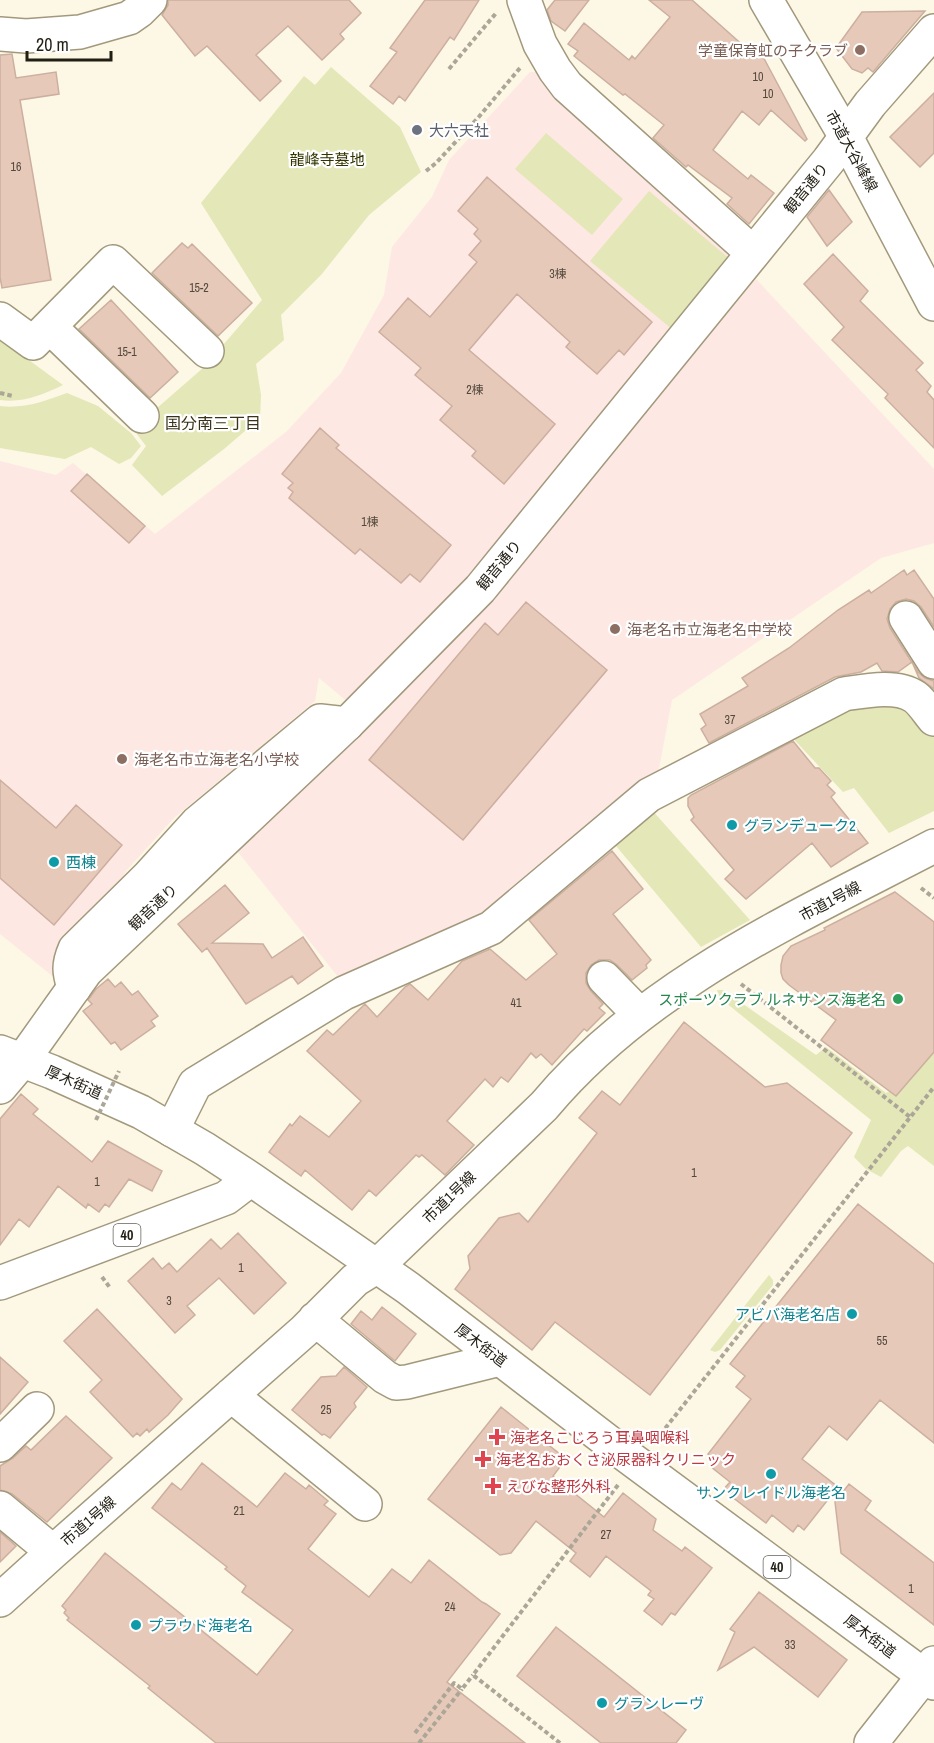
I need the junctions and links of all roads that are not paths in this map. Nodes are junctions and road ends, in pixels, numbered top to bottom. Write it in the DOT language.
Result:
graph roads {
  1 [pos="150,0"];
  2 [pos="766,0"];
  3 [pos="513,3"];
  4 [pos="934,31"];
  5 [pos="0,34"];
  6 [pos="846,137"];
  7 [pos="753,253"];
  8 [pos="934,304"];
  9 [pos="0,319"];
  10 [pos="50,327"];
  11 [pos="207,351"];
  12 [pos="142,416"];
  13 [pos="906,618"];
  14 [pos="934,662"];
  15 [pos="927,696"];
  16 [pos="934,846"];
  17 [pos="604,978"];
  18 [pos="640,1015"];
  19 [pos="11,1056"];
  20 [pos="0,1087"];
  21 [pos="172,1130"];
  22 [pos="251,1179"];
  23 [pos="376,1267"];
  24 [pos="0,1283"];
  25 [pos="315,1319"];
  26 [pos="500,1359"];
  27 [pos="231,1395"];
  28 [pos="37,1409"];
  29 [pos="0,1445"];
  30 [pos="365,1504"];
  31 [pos="0,1508"];
  32 [pos="53,1552"];
  33 [pos="0,1600"];
  34 [pos="931,1674"];
  35 [pos="871,1743"];
  1 -- 5 [label="street"];
  2 -- 6 [label="street, 市道大谷峰線"];
  3 -- 7 [label="street"];
  4 -- 6 [label="street, 観音通り"];
  6 -- 7 [label="street, 観音通り"];
  6 -- 8 [label="street, 市道大谷峰線"];
  7 -- 19 [label="street, 観音通り"];
  9 -- 10 [label="street"];
  10 -- 11 [label="street"];
  10 -- 12 [label="street"];
  13 -- 14 [label="street"];
  15 -- 21 [label="street"];
  16 -- 18 [label="street, 市道1号線"];
  17 -- 18 [label="street"];
  18 -- 23 [label="street, 市道1号線"];
  19 -- 20 [label="street, 観音通り"];
  19 -- 21 [label="street, 厚木街道 / 40"];
  21 -- 22 [label="street, 厚木街道 / 40"];
  22 -- 23 [label="street, 厚木街道 / 40"];
  22 -- 24 [label="street, 40"];
  23 -- 25 [label="street, 市道1号線"];
  23 -- 26 [label="street, 厚木街道 / 40"];
  25 -- 26 [label="street"];
  25 -- 27 [label="street, 市道1号線"];
  26 -- 34 [label="street, 厚木街道 / 40"];
  27 -- 30 [label="street"];
  27 -- 32 [label="street, 市道1号線"];
  28 -- 29 [label="street"];
  31 -- 32 [label="street"];
  32 -- 33 [label="street, 市道1号線"];
  34 -- 35 [label="street"];
}
